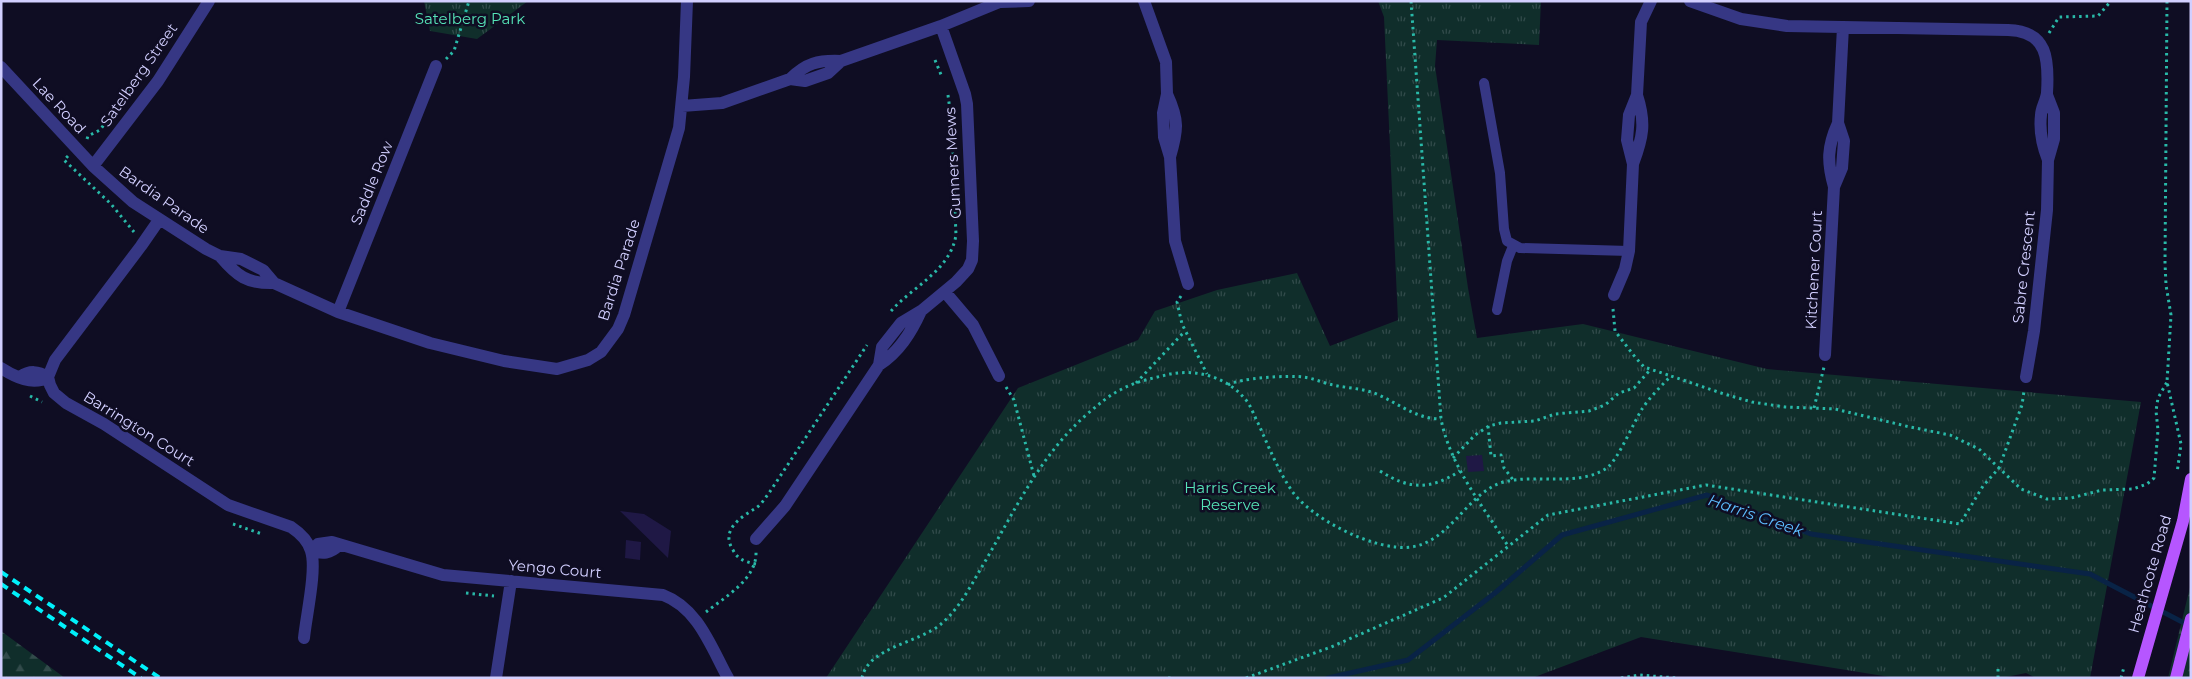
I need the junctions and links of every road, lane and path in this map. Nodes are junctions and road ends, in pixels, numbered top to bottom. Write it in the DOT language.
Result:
graph roads {
  1 [pos="209,1"];
  2 [pos="469,1"];
  3 [pos="687,1"];
  4 [pos="1029,1"];
  5 [pos="1144,1"];
  6 [pos="1411,1"];
  7 [pos="1651,1"];
  8 [pos="1690,1"];
  9 [pos="2111,1"];
  10 [pos="2167,1"];
  11 [pos="1002,2"];
  12 [pos="941,26"];
  13 [pos="1843,28"];
  14 [pos="2049,33"];
  15 [pos="935,60"];
  16 [pos="436,66"];
  17 [pos="1,67"];
  18 [pos="942,79"];
  19 [pos="1484,83"];
  20 [pos="948,93"];
  21 [pos="682,106"];
  22 [pos="952,128"];
  23 [pos="952,138"];
  24 [pos="92,166"];
  25 [pos="159,220"];
  26 [pos="1513,246"];
  27 [pos="1629,252"];
  28 [pos="1188,284"];
  29 [pos="944,292"];
  30 [pos="1614,296"];
  31 [pos="1497,310"];
  32 [pos="338,312"];
  33 [pos="888,314"];
  34 [pos="1185,331"];
  35 [pos="868,343"];
  36 [pos="1825,355"];
  37 [pos="1,368"];
  38 [pos="1650,370"];
  39 [pos="1207,375"];
  40 [pos="999,376"];
  41 [pos="1671,376"];
  42 [pos="48,377"];
  43 [pos="2026,377"];
  44 [pos="2167,382"];
  45 [pos="1135,383"];
  46 [pos="1228,385"];
  47 [pos="1814,408"];
  48 [pos="1441,419"];
  49 [pos="1488,426"];
  50 [pos="1453,458"];
  51 [pos="2000,468"];
  52 [pos="1380,470"];
  53 [pos="1460,471"];
  54 [pos="1034,476"];
  55 [pos="2191,479"];
  56 [pos="1514,481"];
  57 [pos="2175,482"];
  58 [pos="1478,498"];
  59 [pos="756,539"];
  60 [pos="1508,546"];
  61 [pos="311,551"];
  62 [pos="756,564"];
  63 [pos="511,581"];
  64 [pos="696,619"];
  65 [pos="2191,619"];
  66 [pos="304,638"];
  67 [pos="1998,665"];
  68 [pos="1628,677"];
  69 [pos="496,678"];
  70 [pos="728,678"];
  71 [pos="862,678"];
  72 [pos="1168,678"];
  73 [pos="1173,678"];
  74 [pos="1246,678"];
  75 [pos="1621,678"];
  76 [pos="1677,678"];
  77 [pos="1998,678"];
  78 [pos="2138,678"];
  79 [pos="2176,678"];
  1 -- 24 [label="street, Satelberg Street"];
  2 -- 16 [label="path"];
  3 -- 21 [label="street, Bardia Parade"];
  4 -- 11 [label="street"];
  5 -- 28 [label="street"];
  6 -- 48 [label="path"];
  7 -- 27 [label="street"];
  8 -- 13 [label="street, Sabre Crescent"];
  9 -- 14 [label="path"];
  10 -- 44 [label="path"];
  11 -- 12 [label="street"];
  12 -- 21 [label="street"];
  12 -- 29 [label="street, Gunners Mews"];
  13 -- 36 [label="street, Kitchener Court"];
  13 -- 43 [label="street, Sabre Crescent"];
  15 -- 18 [label="path"];
  16 -- 32 [label="street, Saddle Row"];
  17 -- 24 [label="street, Lae Road"];
  19 -- 26 [label="lane"];
  20 -- 22 [label="path"];
  21 -- 32 [label="street, Bardia Parade"];
  23 -- 33 [label="path"];
  24 -- 25 [label="street, Bardia Parade"];
  25 -- 32 [label="street, Bardia Parade"];
  25 -- 42 [label="street"];
  26 -- 27 [label="lane"];
  26 -- 31 [label="lane"];
  27 -- 30 [label="street"];
  28 -- 34 [label="path"];
  29 -- 40 [label="street"];
  29 -- 59 [label="street, Gunners Mews"];
  30 -- 38 [label="path"];
  34 -- 39 [label="path"];
  34 -- 45 [label="path"];
  35 -- 62 [label="path"];
  36 -- 47 [label="path"];
  37 -- 42 [label="street"];
  38 -- 41 [label="path"];
  38 -- 49 [label="path"];
  39 -- 45 [label="path"];
  39 -- 46 [label="path"];
  40 -- 54 [label="path"];
  41 -- 47 [label="path"];
  41 -- 56 [label="path"];
  42 -- 61 [label="street, Barrington Court"];
  43 -- 51 [label="path"];
  44 -- 51 [label="path"];
  44 -- 57 [label="path"];
  45 -- 54 [label="path"];
  46 -- 48 [label="path"];
  46 -- 58 [label="path"];
  47 -- 51 [label="path"];
  48 -- 50 [label="path"];
  49 -- 50 [label="path"];
  49 -- 56 [label="path"];
  50 -- 53 [label="path"];
  51 -- 60 [label="path"];
  52 -- 53 [label="path"];
  53 -- 58 [label="path"];
  54 -- 71 [label="path"];
  55 -- 78 [label="main road, Heathcote Road"];
  56 -- 58 [label="path"];
  58 -- 60 [label="path"];
  59 -- 62 [label="path"];
  60 -- 74 [label="path"];
  61 -- 63 [label="street, Yengo Court"];
  61 -- 66 [label="street"];
  62 -- 64 [label="path"];
  63 -- 64 [label="street, Yengo Court"];
  63 -- 69 [label="street"];
  64 -- 70 [label="street, Yengo Court"];
  65 -- 79 [label="main road"];
  67 -- 77 [label="path"];
  68 -- 75 [label="path"];
  68 -- 76 [label="path"];
  72 -- 73 [label="path"];
}
